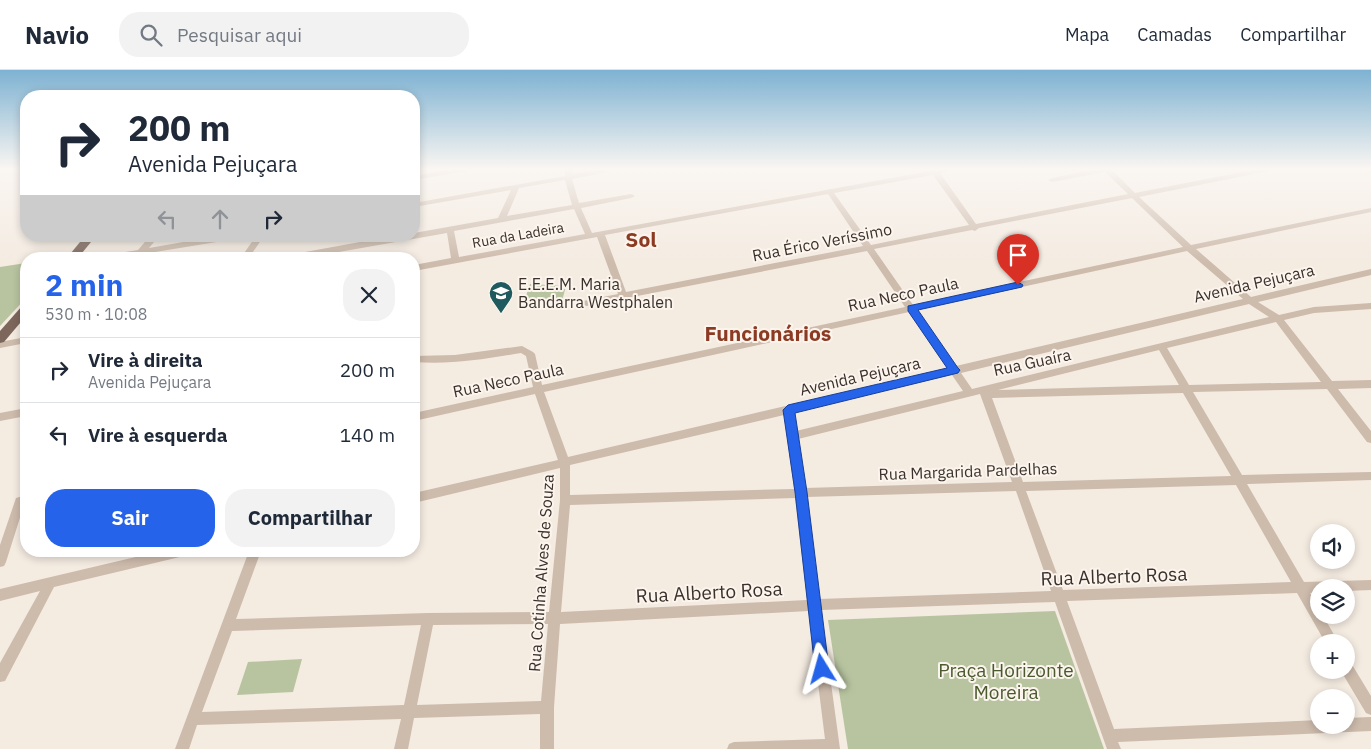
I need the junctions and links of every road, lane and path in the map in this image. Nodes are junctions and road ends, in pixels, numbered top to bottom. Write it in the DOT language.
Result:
graph roads {
  1 [pos="438,201"];
  2 [pos="510,201"];
  3 [pos="575,201"];
  4 [pos="608,201"];
  5 [pos="782,201"];
  6 [pos="836,201"];
  7 [pos="955,201"];
  8 [pos="1105,201"];
  9 [pos="1138,201"];
  10 [pos="420,204"];
  11 [pos="576,207"];
  12 [pos="1371,210"];
  13 [pos="501,220"];
  14 [pos="975,228"];
  15 [pos="450,229"];
  16 [pos="600,234"];
  17 [pos="420,235"];
  18 [pos="590,236"];
  19 [pos="86,242"];
  20 [pos="150,242"];
  21 [pos="207,242"];
  22 [pos="369,242"];
  23 [pos="870,247"];
  24 [pos="1189,248"];
  25 [pos="77,252"];
  26 [pos="141,252"];
  27 [pos="158,252"];
  28 [pos="318,252"];
  29 [pos="456,260"];
  30 [pos="420,267"];
  31 [pos="1371,272"];
  32 [pos="623,296"];
  33 [pos="1249,300"];
  34 [pos="586,303"];
  35 [pos="1371,306"];
  36 [pos="912,308"];
  37 [pos="20,316"];
  38 [pos="1278,318"];
  39 [pos="0,338"];
  40 [pos="20,341"];
  41 [pos="0,345"];
  42 [pos="1162,347"];
  43 [pos="420,360"];
  44 [pos="955,370"];
  45 [pos="1371,384"];
  46 [pos="1330,385"];
  47 [pos="1187,389"];
  48 [pos="538,390"];
  49 [pos="979,392"];
  50 [pos="788,410"];
  51 [pos="20,413"];
  52 [pos="420,416"];
  53 [pos="0,417"];
  54 [pos="792,436"];
  55 [pos="1371,438"];
  56 [pos="564,463"];
  57 [pos="1371,476"];
  58 [pos="1236,479"];
  59 [pos="1018,486"];
  60 [pos="801,492"];
  61 [pos="420,497"];
  62 [pos="565,500"];
  63 [pos="20,509"];
  64 [pos="160,557"];
  65 [pos="253,557"];
  66 [pos="0,562"];
  67 [pos="50,584"];
  68 [pos="1371,585"];
  69 [pos="1299,587"];
  70 [pos="0,595"];
  71 [pos="1058,598"];
  72 [pos="813,605"];
  73 [pos="556,618"];
  74 [pos="428,619"];
  75 [pos="228,626"];
  76 [pos="1327,634"];
  77 [pos="0,676"];
  78 [pos="1353,679"];
  79 [pos="548,707"];
  80 [pos="1371,708"];
  81 [pos="408,712"];
  82 [pos="192,720"];
  83 [pos="1371,724"];
  84 [pos="1112,743"];
  85 [pos="833,747"];
  86 [pos="182,749"];
  87 [pos="401,749"];
  88 [pos="547,749"];
  89 [pos="734,749"];
  1 -- 10 [label="street"];
  2 -- 13 [label="street"];
  3 -- 11 [label="street"];
  4 -- 11 [label="street"];
  5 -- 16 [label="street, Rua da Ladeira"];
  6 -- 23 [label="street"];
  7 -- 14 [label="street"];
  8 -- 14 [label="street, Rua Érico Veríssimo"];
  9 -- 24 [label="street"];
  11 -- 13 [label="street"];
  11 -- 18 [label="street"];
  12 -- 24 [label="street, Rua Neco Paula"];
  13 -- 15 [label="street"];
  14 -- 23 [label="street, Rua Érico Veríssimo"];
  15 -- 17 [label="street"];
  15 -- 29 [label="street"];
  16 -- 18 [label="street, Rua da Ladeira"];
  16 -- 32 [label="street"];
  18 -- 29 [label="street, Rua da Ladeira"];
  19 -- 25 [label="main road"];
  20 -- 26 [label="street"];
  21 -- 27 [label="street"];
  22 -- 28 [label="street"];
  23 -- 32 [label="street, Rua Érico Veríssimo"];
  23 -- 36 [label="street"];
  24 -- 33 [label="street"];
  24 -- 36 [label="street, Rua Neco Paula"];
  29 -- 30 [label="street, Rua da Ladeira"];
  31 -- 33 [label="street, Avenida Pejuçara"];
  32 -- 34 [label="street, Rua Érico Veríssimo"];
  33 -- 38 [label="street"];
  33 -- 44 [label="street, Avenida Pejuçara"];
  35 -- 38 [label="street, Rua Guaíra"];
  36 -- 44 [label="street"];
  36 -- 48 [label="street, Rua Neco Paula"];
  37 -- 39 [label="main road"];
  38 -- 42 [label="street, Rua Guaíra"];
  38 -- 46 [label="street"];
  40 -- 41 [label="street"];
  42 -- 47 [label="street"];
  42 -- 49 [label="street, Rua Guaíra"];
  43 -- 48 [label="street, Rua Cotinha Alves de Souza"];
  44 -- 49 [label="street"];
  44 -- 50 [label="street, Avenida Pejuçara"];
  45 -- 46 [label="street"];
  46 -- 47 [label="street"];
  46 -- 55 [label="street"];
  47 -- 49 [label="street"];
  47 -- 58 [label="street"];
  48 -- 52 [label="street, Rua Neco Paula"];
  48 -- 56 [label="street, Rua Cotinha Alves de Souza"];
  49 -- 54 [label="street, Rua Guaíra"];
  49 -- 59 [label="street"];
  50 -- 54 [label="street"];
  50 -- 56 [label="street, Avenida Pejuçara"];
  51 -- 53 [label="street"];
  54 -- 60 [label="street"];
  56 -- 61 [label="street, Avenida Pejuçara"];
  56 -- 62 [label="street, Rua Cotinha Alves de Souza"];
  57 -- 58 [label="street, Rua Margarida Pardelhas"];
  58 -- 59 [label="street, Rua Margarida Pardelhas"];
  58 -- 69 [label="street"];
  59 -- 60 [label="street, Rua Margarida Pardelhas"];
  59 -- 71 [label="street"];
  60 -- 62 [label="street, Rua Margarida Pardelhas"];
  60 -- 72 [label="street"];
  62 -- 73 [label="street, Rua Cotinha Alves de Souza"];
  63 -- 66 [label="street"];
  64 -- 67 [label="street"];
  65 -- 75 [label="street"];
  67 -- 70 [label="street"];
  67 -- 77 [label="street"];
  68 -- 69 [label="street, Rua Alberto Rosa"];
  69 -- 71 [label="street, Rua Alberto Rosa"];
  69 -- 76 [label="street"];
  71 -- 72 [label="street, Rua Alberto Rosa"];
  71 -- 84 [label="street"];
  72 -- 73 [label="street, Rua Alberto Rosa"];
  72 -- 85 [label="street"];
  73 -- 74 [label="street, Rua Alberto Rosa"];
  73 -- 79 [label="street, Rua Cotinha Alves de Souza"];
  74 -- 75 [label="street, Rua Alberto Rosa"];
  74 -- 81 [label="street"];
  75 -- 82 [label="street"];
  78 -- 80 [label="street"];
  79 -- 81 [label="street"];
  79 -- 88 [label="street, Rua Cotinha Alves de Souza"];
  81 -- 82 [label="street"];
  81 -- 87 [label="street"];
  82 -- 86 [label="street"];
  83 -- 84 [label="street"];
  85 -- 89 [label="street"];
}
